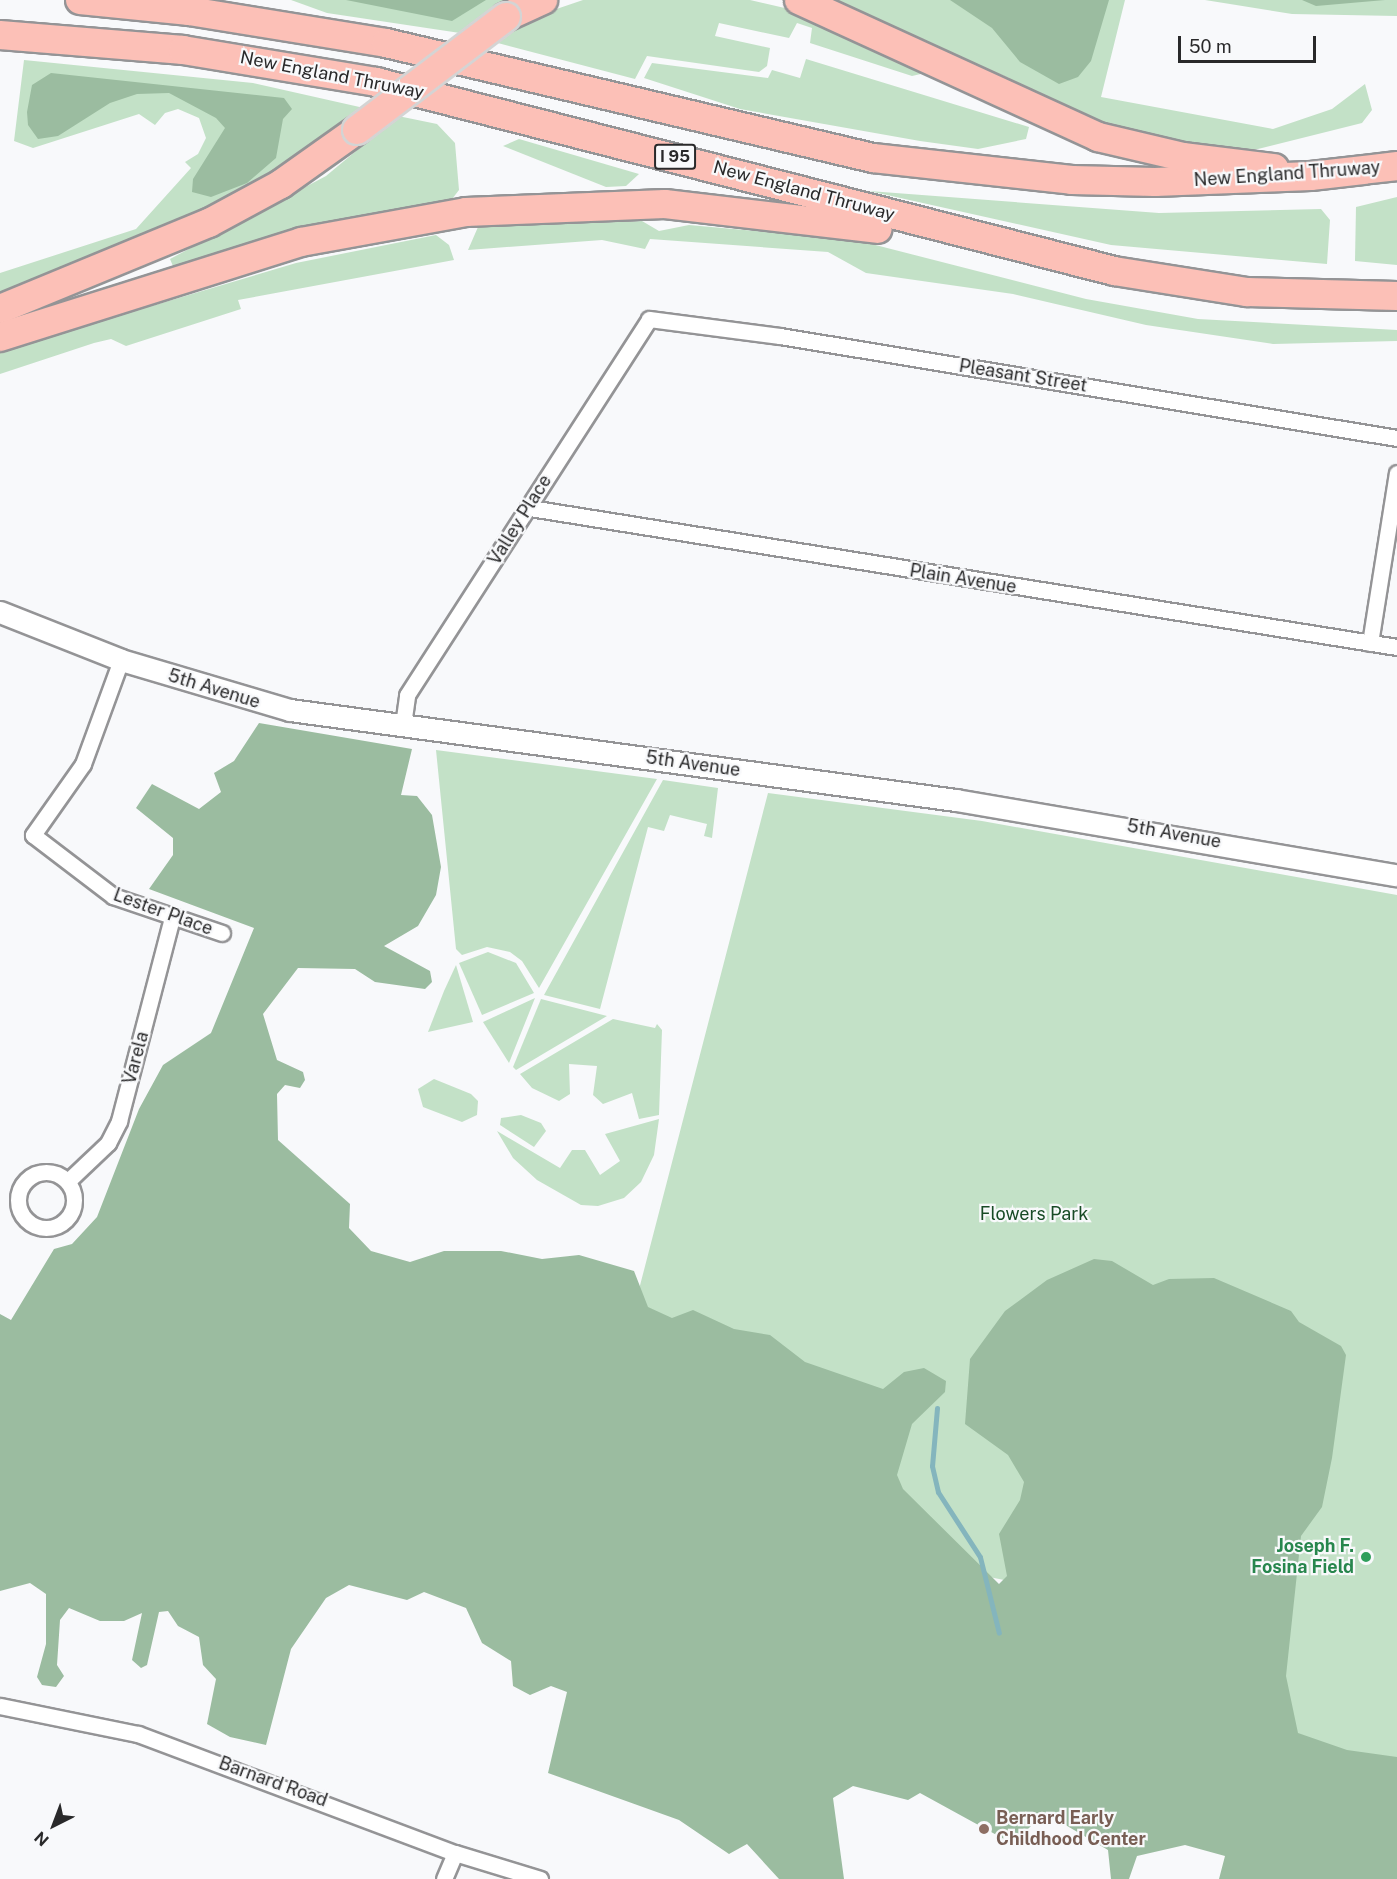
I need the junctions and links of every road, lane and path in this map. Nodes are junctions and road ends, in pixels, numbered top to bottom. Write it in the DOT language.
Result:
graph roads {
  1 [pos="80,0"];
  2 [pos="543,0"];
  3 [pos="799,0"];
  4 [pos="0,35"];
  5 [pos="1397,166"];
  6 [pos="1311,176"];
  7 [pos="1114,271"];
  8 [pos="1397,296"];
  9 [pos="0,309"];
  10 [pos="649,319"];
  11 [pos="0,337"];
  12 [pos="1397,438"];
  13 [pos="1397,474"];
  14 [pos="530,508"];
  15 [pos="0,612"];
  16 [pos="1370,643"];
  17 [pos="1397,646"];
  18 [pos="121,660"];
  19 [pos="404,725"];
  20 [pos="1397,875"];
  21 [pos="172,918"];
  22 [pos="222,933"];
  23 [pos="69,1180"];
  24 [pos="0,1706"];
  25 [pos="455,1853"];
  26 [pos="444,1879"];
  27 [pos="540,1879"];
  1 -- 6 [label="highway, New England Thruway / I 95"];
  2 -- 9 [label="highway, bridge"];
  3 -- 6 [label="highway"];
  4 -- 7 [label="highway, New England Thruway / I 95"];
  5 -- 6 [label="highway, New England Thruway / I 95"];
  7 -- 8 [label="highway, New England Thruway / I 95"];
  7 -- 11 [label="highway"];
  10 -- 12 [label="street, Pleasant Street"];
  10 -- 14 [label="street, Valley Place"];
  13 -- 16 [label="street"];
  14 -- 16 [label="street, Plain Avenue"];
  14 -- 19 [label="street, Valley Place"];
  15 -- 18 [label="street, 5th Avenue"];
  16 -- 17 [label="street, Plain Avenue"];
  18 -- 19 [label="street, 5th Avenue"];
  18 -- 21 [label="street, Lester Place"];
  19 -- 20 [label="street, 5th Avenue"];
  21 -- 22 [label="street, Lester Place"];
  21 -- 23 [label="street, Varela"];
  24 -- 25 [label="street, Barnard Road"];
  25 -- 26 [label="street"];
  25 -- 27 [label="street, Barnard Road"];
}
